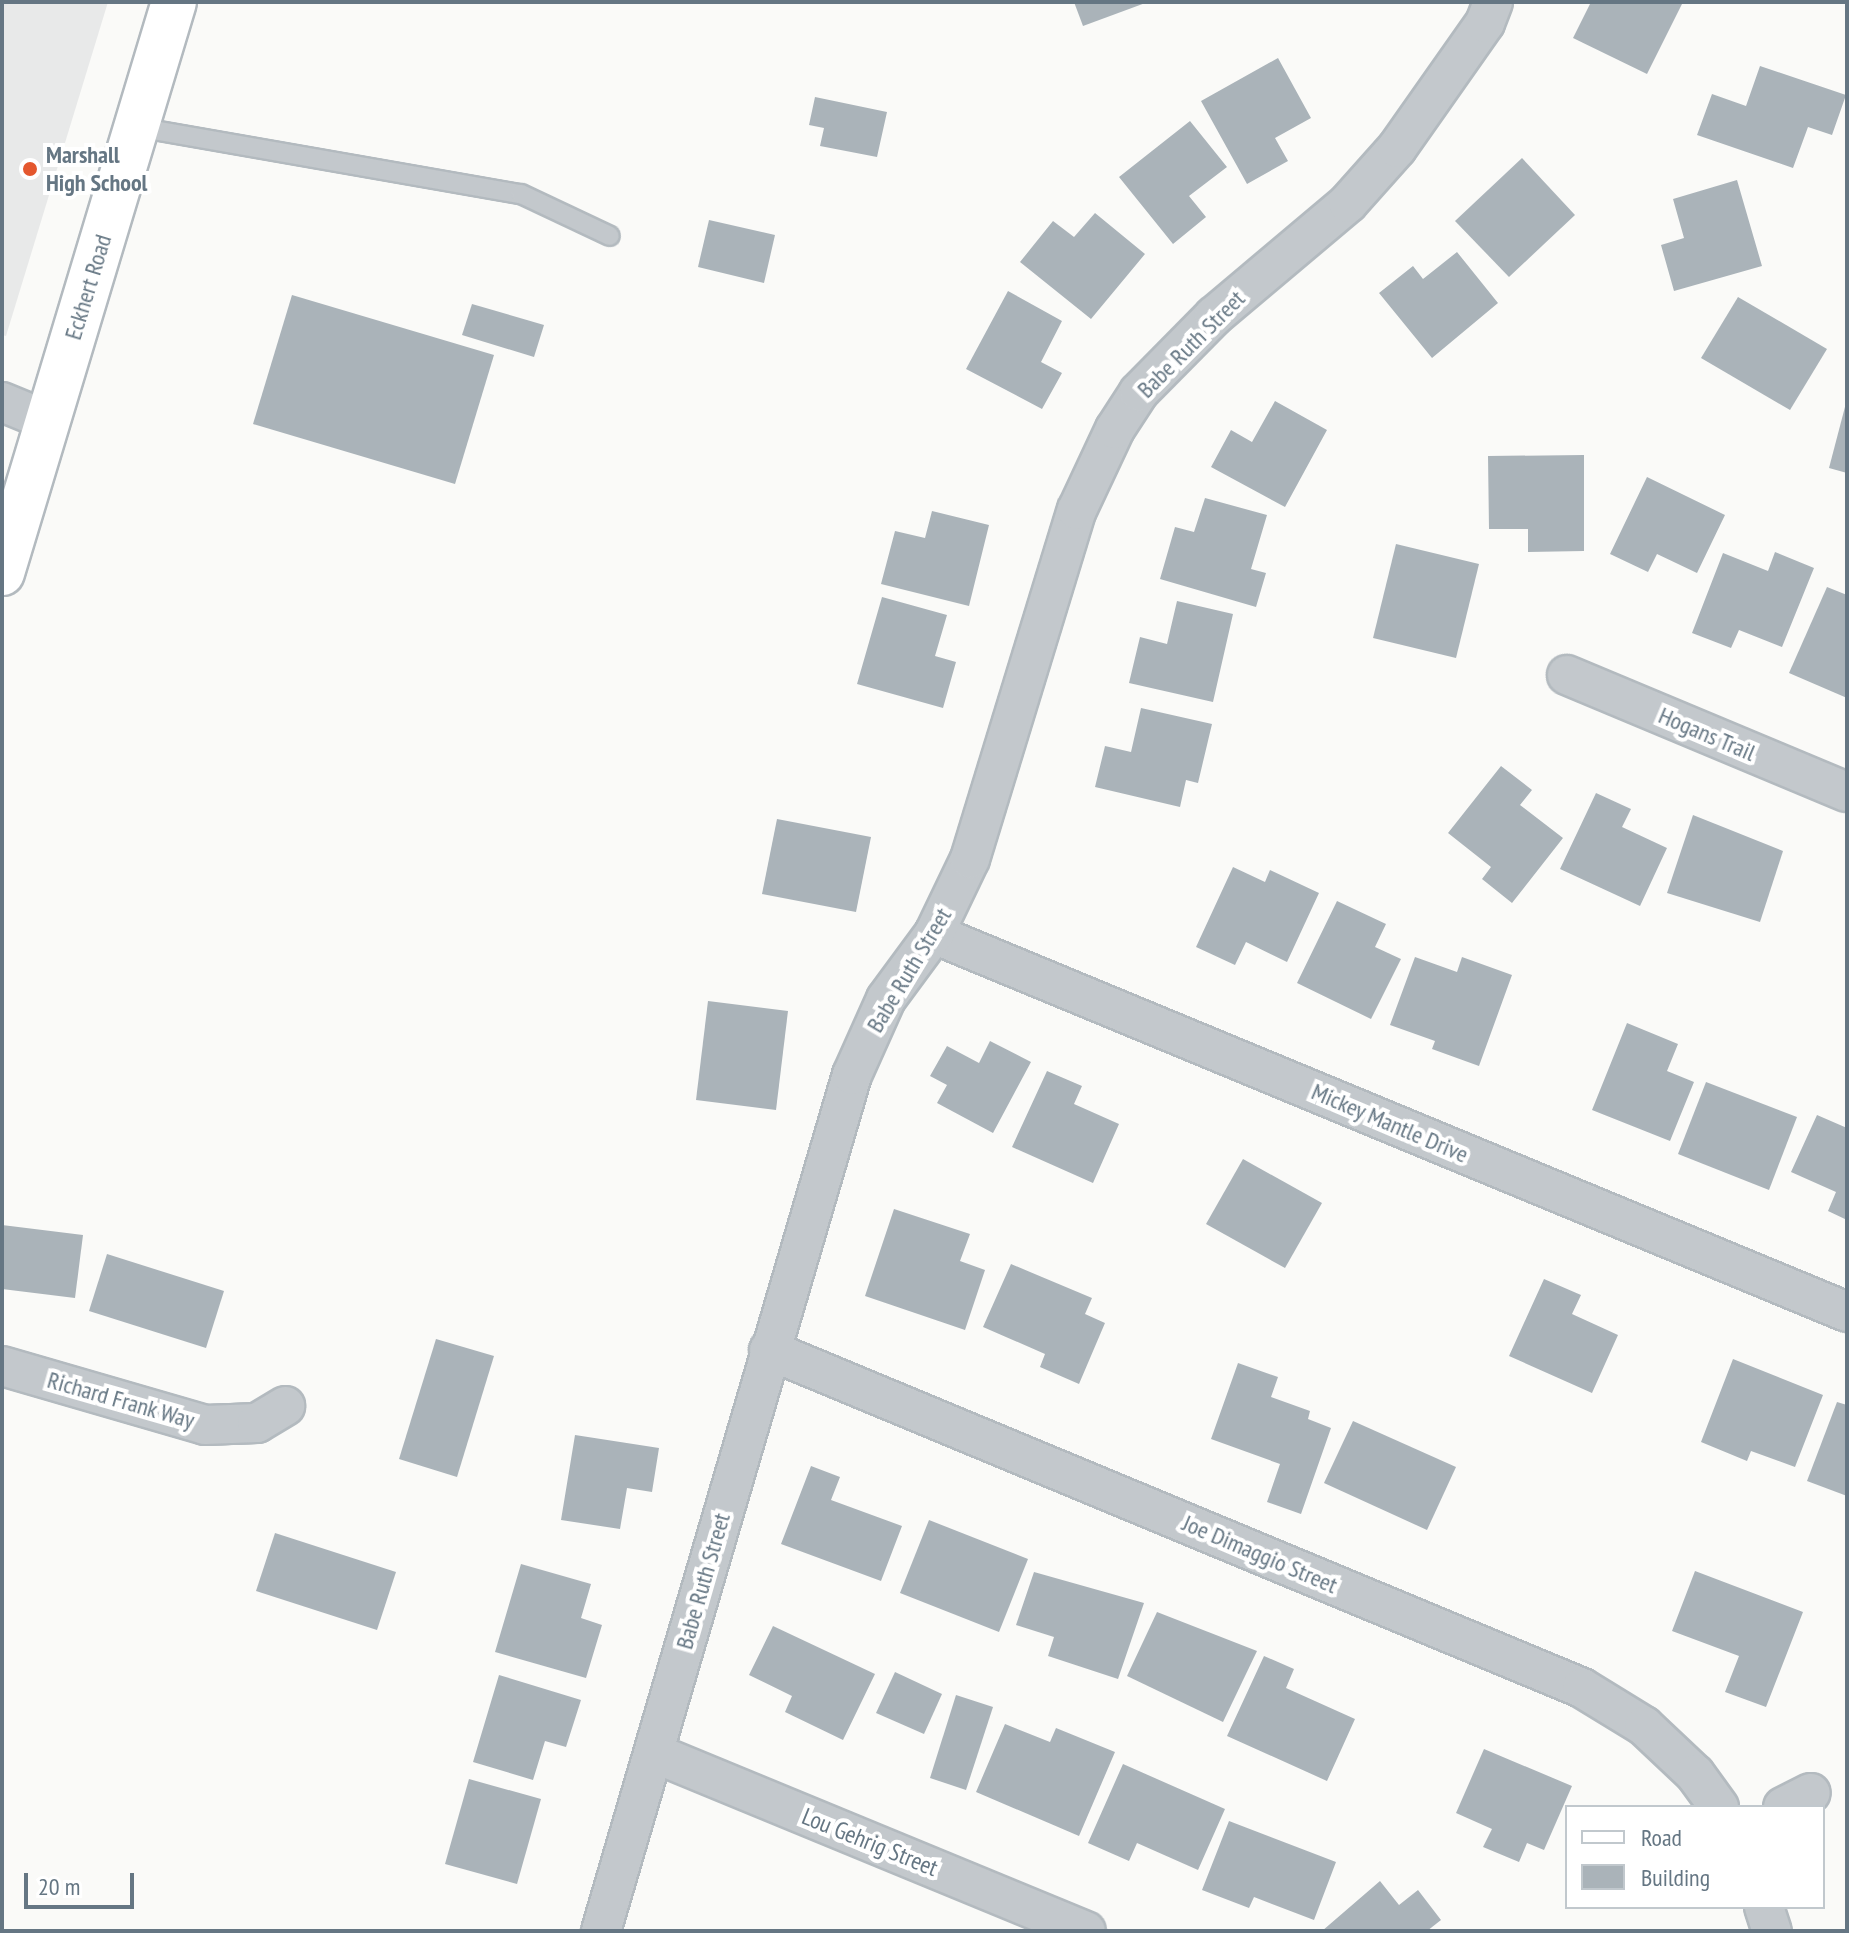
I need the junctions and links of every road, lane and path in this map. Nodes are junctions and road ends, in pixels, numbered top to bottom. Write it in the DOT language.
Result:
graph roads {
  1 [pos="174,2"];
  2 [pos="1493,2"];
  3 [pos="136,127"];
  4 [pos="610,236"];
  5 [pos="2,402"];
  6 [pos="48,421"];
  7 [pos="2,573"];
  8 [pos="1567,675"];
  9 [pos="1847,792"];
  10 [pos="934,934"];
  11 [pos="1847,1312"];
  12 [pos="769,1350"];
  13 [pos="2,1366"];
  14 [pos="285,1406"];
  15 [pos="654,1753"];
  16 [pos="1718,1805"];
  17 [pos="1765,1909"];
  18 [pos="601,1931"];
  19 [pos="1086,1931"];
  20 [pos="1772,1931"];
  1 -- 3 [label="main road, Eckhert Road"];
  2 -- 10 [label="street, Babe Ruth Street"];
  3 -- 4 [label="lane"];
  3 -- 6 [label="main road, Eckhert Road"];
  5 -- 6 [label="street"];
  6 -- 7 [label="main road, Eckhert Road"];
  8 -- 9 [label="street, Hogans Trail"];
  10 -- 11 [label="street, Mickey Mantle Drive"];
  10 -- 12 [label="street, Babe Ruth Street"];
  12 -- 15 [label="street, Babe Ruth Street"];
  12 -- 16 [label="street, Joe Dimaggio Street"];
  13 -- 14 [label="street, Richard Frank Way"];
  15 -- 18 [label="street, Babe Ruth Street"];
  15 -- 19 [label="street, Lou Gehrig Street"];
  17 -- 20 [label="street"];
}
